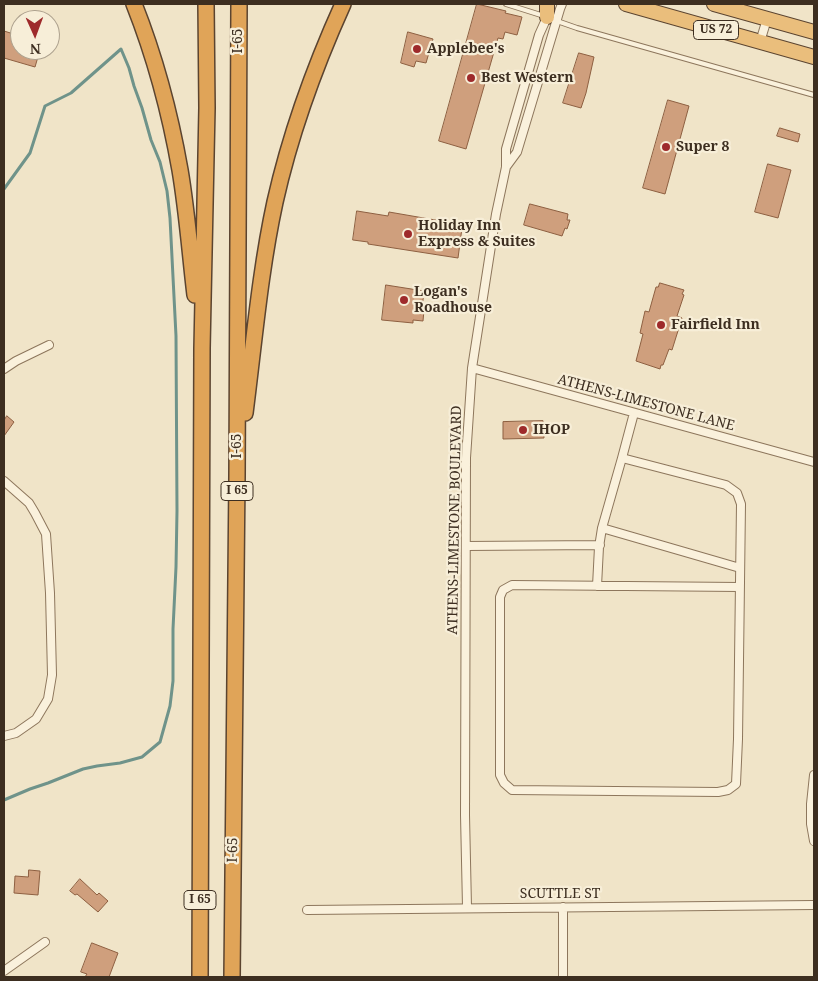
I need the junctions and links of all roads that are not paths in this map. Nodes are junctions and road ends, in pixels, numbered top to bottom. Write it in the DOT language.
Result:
graph roads {
  1 [pos="134,4"];
  2 [pos="206,4"];
  3 [pos="239,4"];
  4 [pos="343,4"];
  5 [pos="506,4"];
  6 [pos="553,4"];
  7 [pos="562,4"];
  8 [pos="626,4"];
  9 [pos="714,4"];
  10 [pos="550,14"];
  11 [pos="767,19"];
  12 [pos="814,32"];
  13 [pos="760,42"];
  14 [pos="814,57"];
  15 [pos="814,95"];
  16 [pos="506,167"];
  17 [pos="49,345"];
  18 [pos="202,348"];
  19 [pos="472,368"];
  20 [pos="4,369"];
  21 [pos="634,413"];
  22 [pos="622,458"];
  23 [pos="814,462"];
  24 [pos="237,476"];
  25 [pos="4,481"];
  26 [pos="602,528"];
  27 [pos="600,545"];
  28 [pos="466,546"];
  29 [pos="740,568"];
  30 [pos="597,586"];
  31 [pos="740,587"];
  32 [pos="4,736"];
  33 [pos="814,775"];
  34 [pos="814,840"];
  35 [pos="814,904"];
  36 [pos="563,907"];
  37 [pos="467,908"];
  38 [pos="307,910"];
  39 [pos="45,942"];
  40 [pos="4,970"];
  41 [pos="200,977"];
  42 [pos="232,977"];
  43 [pos="563,977"];
  1 -- 18 [label="highway"];
  2 -- 18 [label="highway, I 65"];
  3 -- 24 [label="highway, I-65 / I 65"];
  4 -- 24 [label="highway"];
  5 -- 10 [label="lane"];
  6 -- 10 [label="street, ATHENS-LIMESTONE BOULEVARD"];
  7 -- 10 [label="street, ATHENS-LIMESTONE BOULEVARD"];
  8 -- 13 [label="highway, US 72"];
  9 -- 11 [label="highway, US 72"];
  10 -- 15 [label="lane"];
  10 -- 16 [label="street, ATHENS-LIMESTONE BOULEVARD"];
  10 -- 16 [label="street, ATHENS-LIMESTONE BOULEVARD"];
  11 -- 12 [label="highway, US 72"];
  11 -- 13 [label="street"];
  13 -- 14 [label="highway, US 72"];
  16 -- 19 [label="street, ATHENS-LIMESTONE BOULEVARD"];
  17 -- 20 [label="street"];
  18 -- 41 [label="highway, I 65"];
  19 -- 21 [label="street, ATHENS-LIMESTONE LANE"];
  19 -- 28 [label="street, ATHENS-LIMESTONE BOULEVARD"];
  21 -- 22 [label="street"];
  21 -- 23 [label="street, ATHENS-LIMESTONE LANE"];
  22 -- 26 [label="street"];
  22 -- 29 [label="street"];
  24 -- 42 [label="highway, I-65 / I 65"];
  25 -- 32 [label="street"];
  26 -- 27 [label="street"];
  26 -- 29 [label="street"];
  27 -- 28 [label="street"];
  27 -- 30 [label="street"];
  28 -- 37 [label="street, ATHENS-LIMESTONE BOULEVARD"];
  29 -- 31 [label="street"];
  30 -- 31 [label="street"];
  30 -- 31 [label="street"];
  33 -- 34 [label="street"];
  35 -- 36 [label="street, SCUTTLE ST"];
  36 -- 37 [label="street, SCUTTLE ST"];
  36 -- 43 [label="street"];
  37 -- 38 [label="street, SCUTTLE ST"];
  39 -- 40 [label="street"];
}
